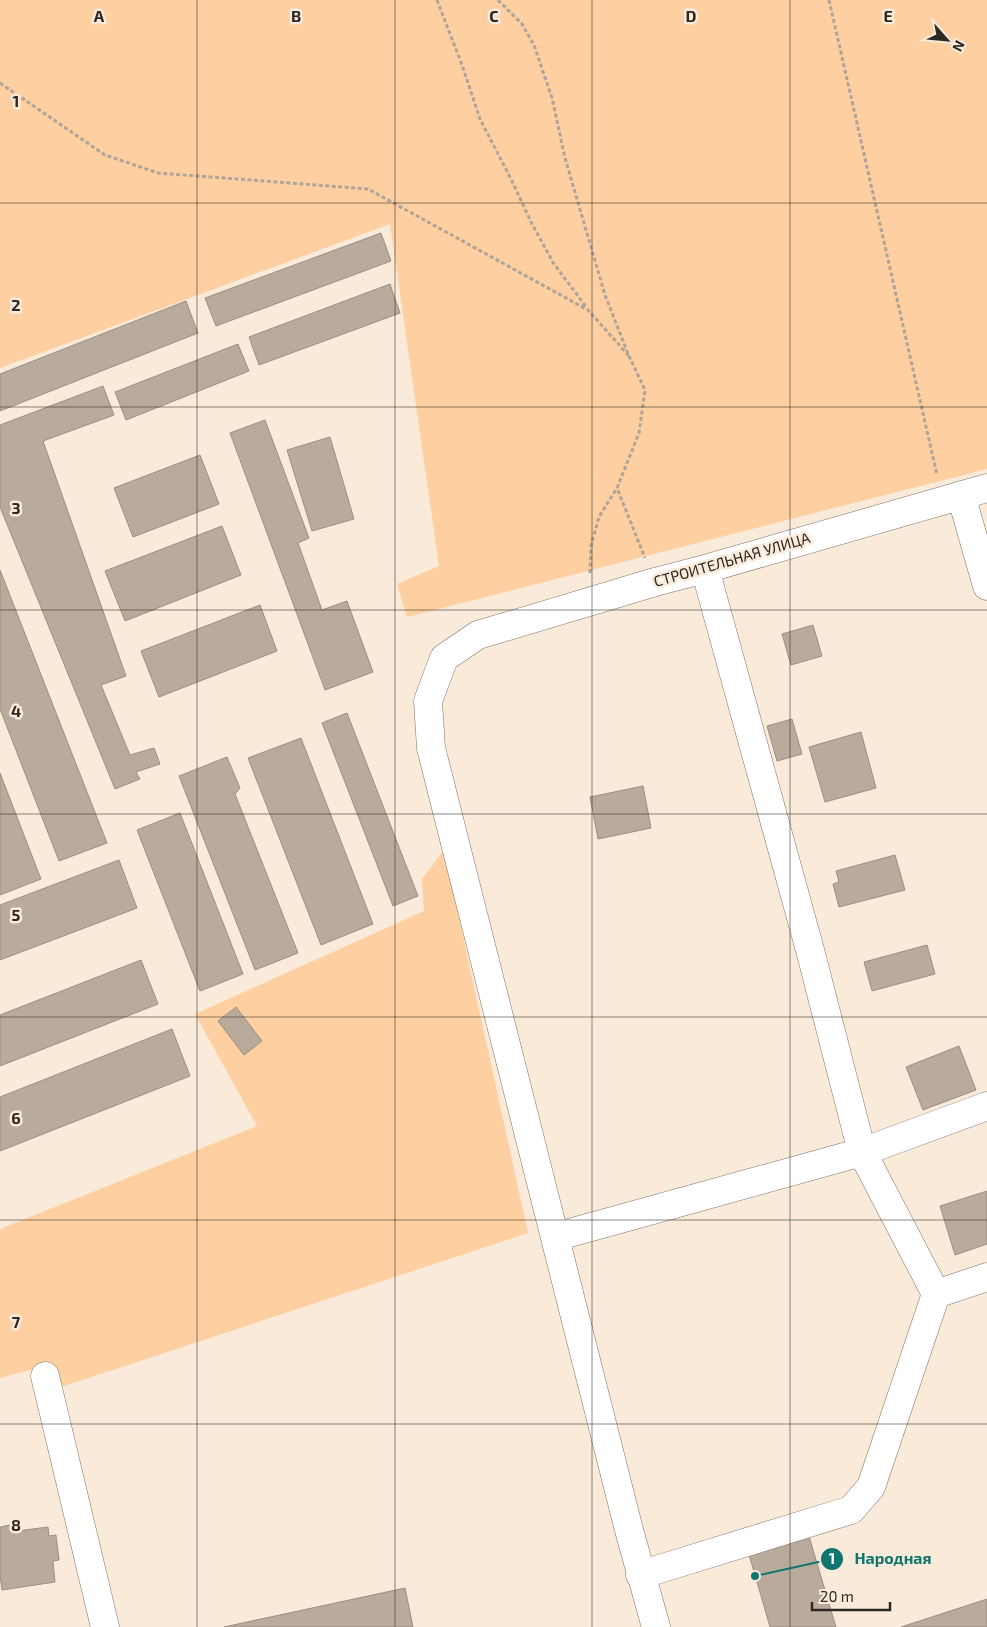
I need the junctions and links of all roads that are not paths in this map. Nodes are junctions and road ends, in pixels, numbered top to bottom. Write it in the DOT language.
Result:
graph roads {
  1 [pos="987,488"];
  2 [pos="952,497"];
  3 [pos="705,570"];
  4 [pos="987,586"];
  5 [pos="987,1106"];
  6 [pos="862,1152"];
  7 [pos="555,1237"];
  8 [pos="987,1277"];
  9 [pos="936,1294"];
  10 [pos="45,1376"];
  11 [pos="640,1575"];
  12 [pos="105,1627"];
  13 [pos="656,1627"];
  1 -- 2 [label="street, СТРОИТЕЛЬНАЯ УЛИЦА"];
  2 -- 3 [label="street, СТРОИТЕЛЬНАЯ УЛИЦА"];
  2 -- 4 [label="street"];
  3 -- 6 [label="street"];
  3 -- 7 [label="street, СТРОИТЕЛЬНАЯ УЛИЦА"];
  5 -- 6 [label="street"];
  6 -- 7 [label="street"];
  6 -- 9 [label="street"];
  7 -- 11 [label="street, СТРОИТЕЛЬНАЯ УЛИЦА"];
  8 -- 9 [label="street"];
  9 -- 11 [label="street"];
  10 -- 12 [label="street"];
  11 -- 13 [label="street, СТРОИТЕЛЬНАЯ УЛИЦА"];
}
